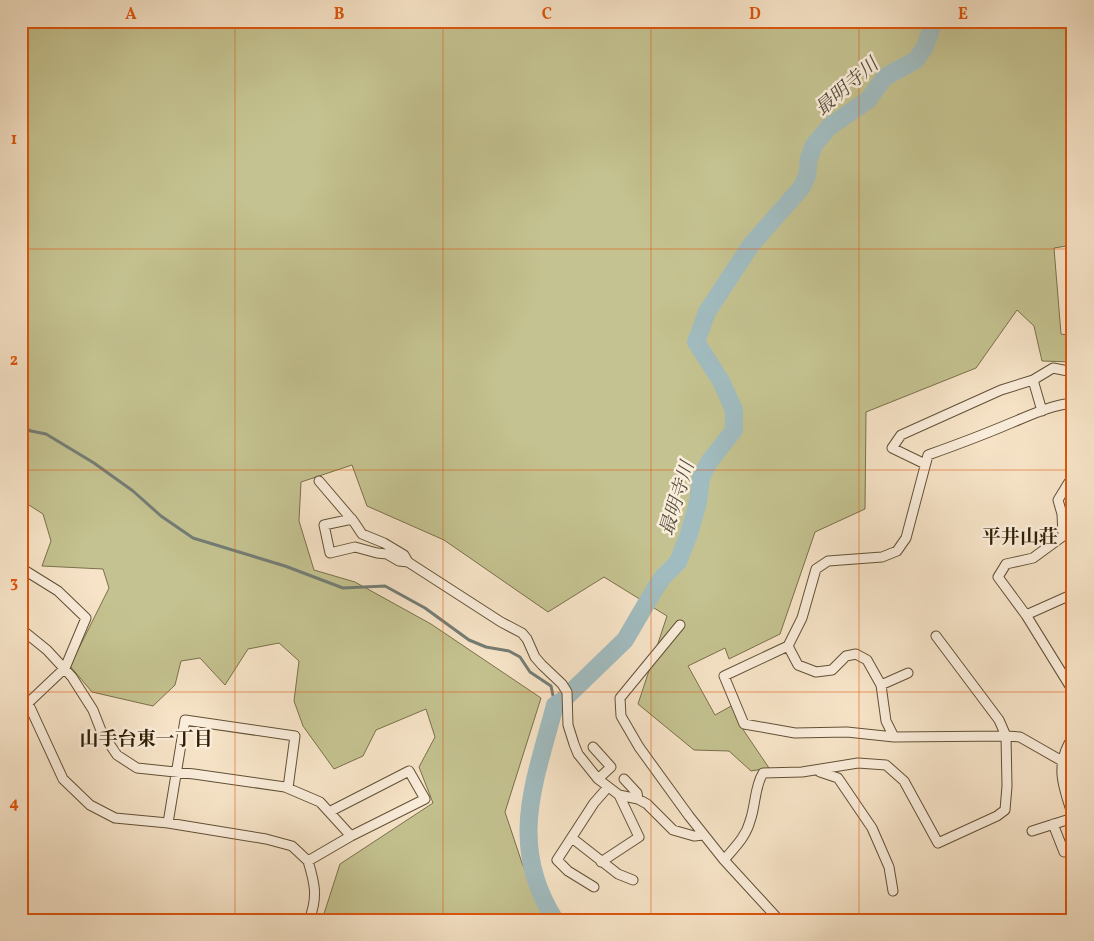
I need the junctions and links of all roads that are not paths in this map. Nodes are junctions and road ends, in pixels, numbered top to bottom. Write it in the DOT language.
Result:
graph roads {
  1 [pos="1073,372"];
  2 [pos="1033,380"];
  3 [pos="1073,403"];
  4 [pos="1042,411"];
  5 [pos="926,464"];
  6 [pos="319,481"];
  7 [pos="1073,481"];
  8 [pos="352,519"];
  9 [pos="408,562"];
  10 [pos="21,568"];
  11 [pos="1073,594"];
  12 [pos="1026,616"];
  13 [pos="680,625"];
  14 [pos="21,629"];
  15 [pos="936,636"];
  16 [pos="788,646"];
  17 [pos="65,668"];
  18 [pos="908,673"];
  19 [pos="880,684"];
  20 [pos="1073,691"];
  21 [pos="24,700"];
  22 [pos="1006,736"];
  23 [pos="894,737"];
  24 [pos="1073,737"];
  25 [pos="593,747"];
  26 [pos="1062,761"];
  27 [pos="812,770"];
  28 [pos="176,772"];
  29 [pos="598,779"];
  30 [pos="624,779"];
  31 [pos="608,787"];
  32 [pos="288,788"];
  33 [pos="619,796"];
  34 [pos="638,799"];
  35 [pos="329,812"];
  36 [pos="1073,817"];
  37 [pos="168,823"];
  38 [pos="1053,824"];
  39 [pos="1032,831"];
  40 [pos="704,835"];
  41 [pos="351,836"];
  42 [pos="572,838"];
  43 [pos="1064,852"];
  44 [pos="308,860"];
  45 [pos="724,860"];
  46 [pos="601,862"];
  47 [pos="633,880"];
  48 [pos="594,887"];
  49 [pos="893,890"];
  50 [pos="309,920"];
  51 [pos="779,920"];
  1 -- 2 [label="street"];
  2 -- 4 [label="street"];
  2 -- 5 [label="street"];
  3 -- 4 [label="street"];
  4 -- 5 [label="street"];
  5 -- 16 [label="street"];
  6 -- 8 [label="street"];
  7 -- 12 [label="street"];
  8 -- 9 [label="street"];
  8 -- 9 [label="street"];
  9 -- 29 [label="street"];
  10 -- 17 [label="street"];
  11 -- 12 [label="street"];
  12 -- 20 [label="street"];
  13 -- 40 [label="street"];
  14 -- 17 [label="street"];
  15 -- 22 [label="street"];
  16 -- 19 [label="street"];
  16 -- 23 [label="street"];
  17 -- 21 [label="street"];
  17 -- 28 [label="street"];
  18 -- 19 [label="street"];
  19 -- 23 [label="street"];
  21 -- 37 [label="street"];
  22 -- 23 [label="street"];
  22 -- 26 [label="street"];
  22 -- 27 [label="street"];
  24 -- 26 [label="street"];
  25 -- 29 [label="street"];
  26 -- 36 [label="street"];
  27 -- 45 [label="street"];
  27 -- 49 [label="street"];
  28 -- 32 [label="street"];
  28 -- 32 [label="street"];
  28 -- 37 [label="street"];
  29 -- 31 [label="street"];
  30 -- 34 [label="street"];
  31 -- 33 [label="street"];
  31 -- 42 [label="street"];
  32 -- 35 [label="street"];
  33 -- 34 [label="street"];
  33 -- 46 [label="street"];
  34 -- 40 [label="street"];
  35 -- 41 [label="street"];
  35 -- 41 [label="street"];
  36 -- 38 [label="street"];
  37 -- 44 [label="street"];
  38 -- 39 [label="street"];
  38 -- 43 [label="street"];
  40 -- 45 [label="street"];
  41 -- 44 [label="street"];
  42 -- 46 [label="street"];
  42 -- 48 [label="street"];
  44 -- 50 [label="street"];
  45 -- 51 [label="street"];
  46 -- 47 [label="street"];
}
